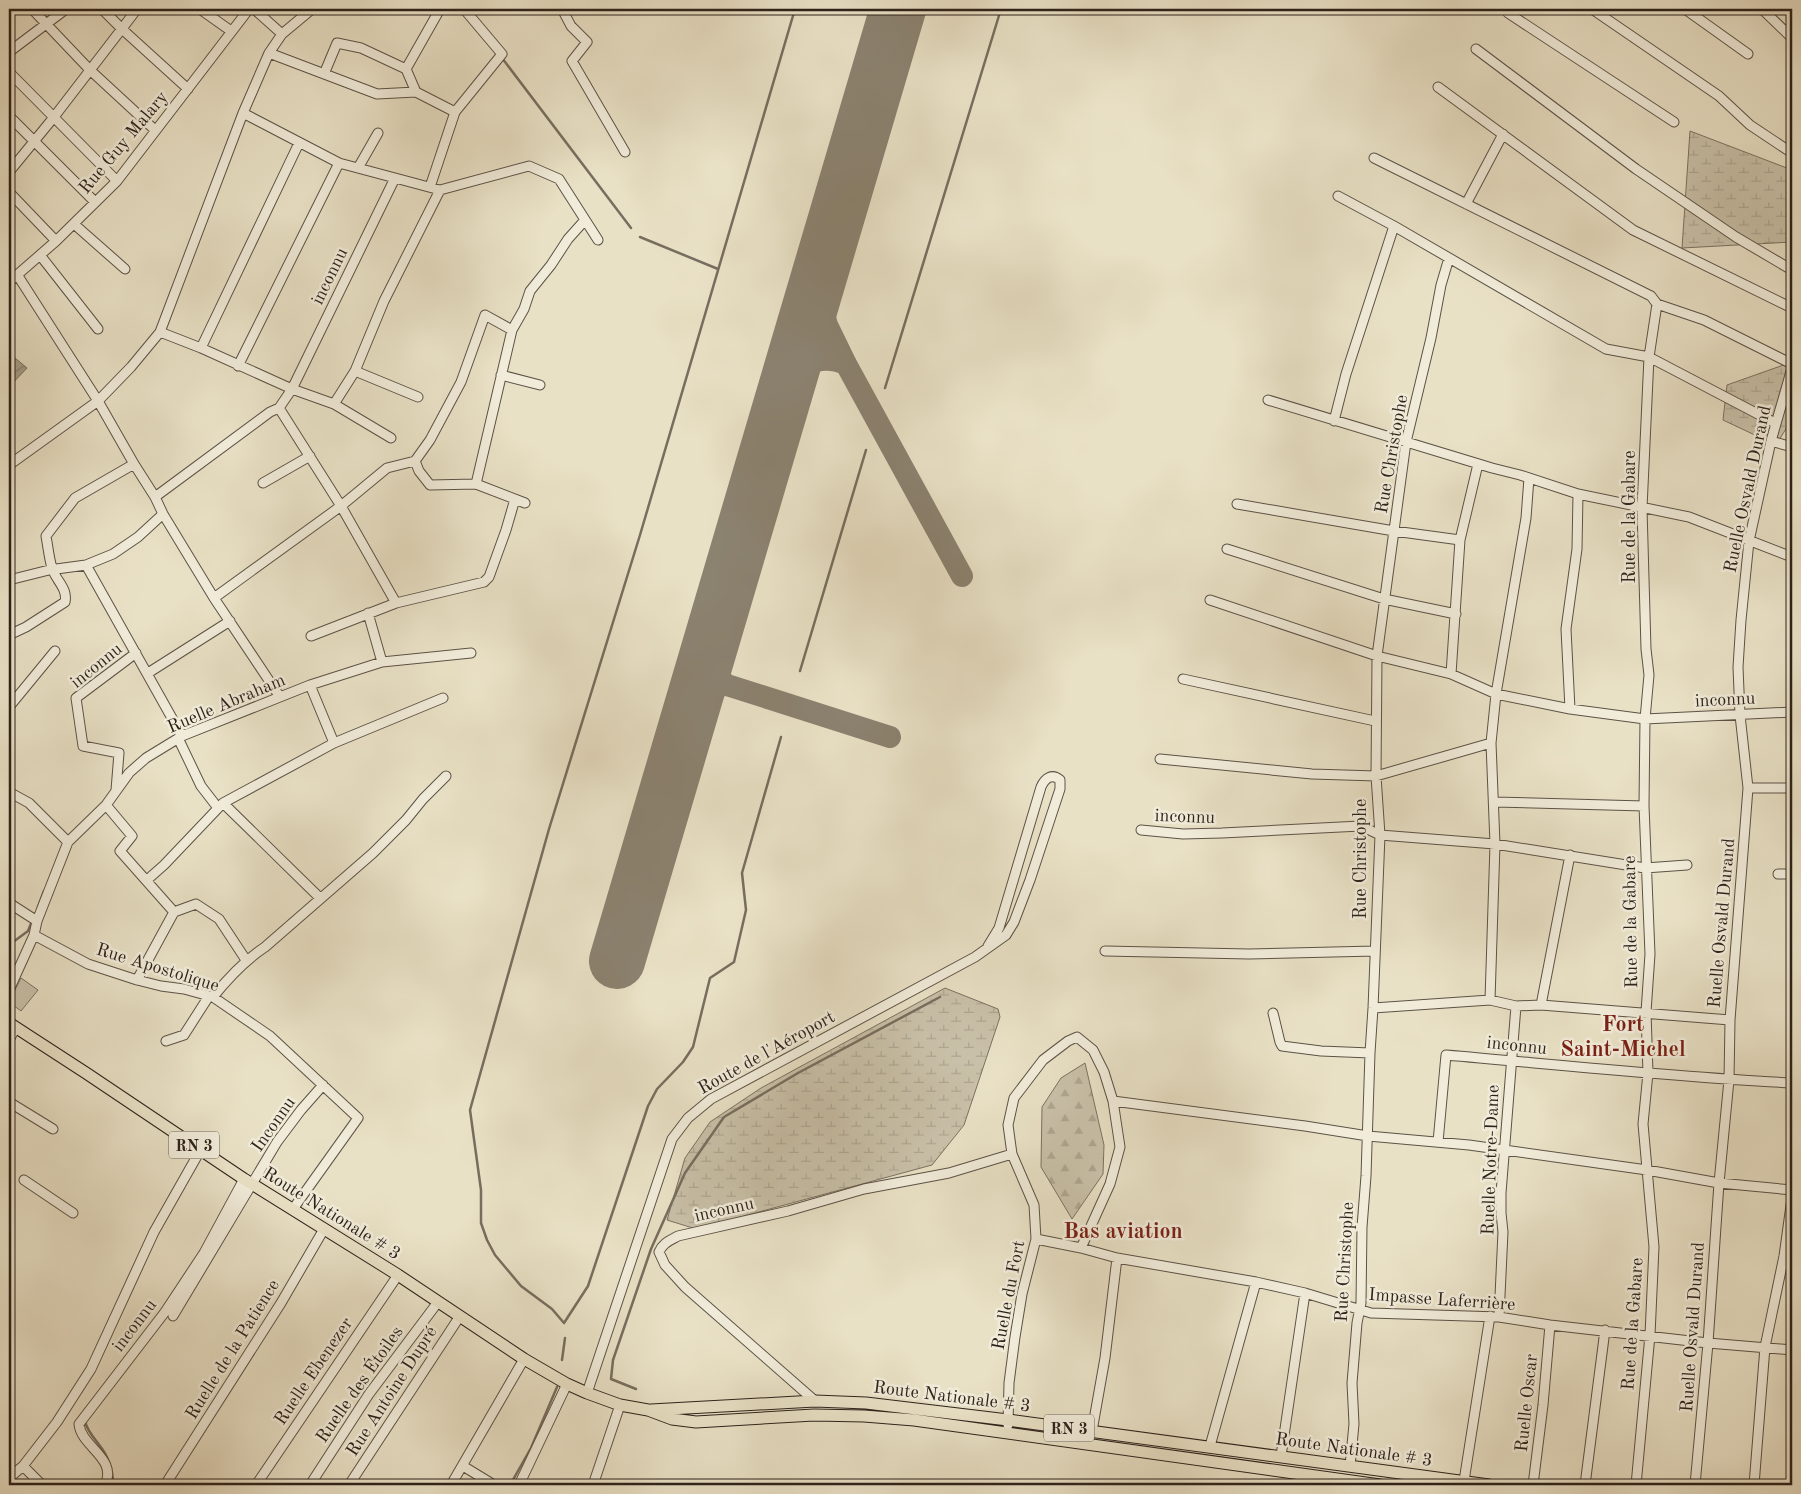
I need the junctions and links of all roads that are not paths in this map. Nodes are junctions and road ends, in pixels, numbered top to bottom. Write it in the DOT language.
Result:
graph roads {
  1 [pos="32,9"];
  2 [pos="66,9"];
  3 [pos="102,9"];
  4 [pos="138,9"];
  5 [pos="200,9"];
  6 [pos="249,9"];
  7 [pos="254,9"];
  8 [pos="312,9"];
  9 [pos="440,9"];
  10 [pos="464,9"];
  11 [pos="562,9"];
  12 [pos="1592,9"];
  13 [pos="1685,9"];
  14 [pos="1762,9"];
  15 [pos="1508,13"];
  16 [pos="47,24"];
  17 [pos="122,29"];
  18 [pos="231,31"];
  19 [pos="282,34"];
  20 [pos="1792,38"];
  21 [pos="1476,49"];
  22 [pos="9,52"];
  23 [pos="269,53"];
  24 [pos="1748,54"];
  25 [pos="406,69"];
  26 [pos="90,70"];
  27 [pos="9,72"];
  28 [pos="324,74"];
  29 [pos="188,88"];
  30 [pos="1438,88"];
  31 [pos="416,92"];
  32 [pos="455,112"];
  33 [pos="243,114"];
  34 [pos="9,116"];
  35 [pos="54,117"];
  36 [pos="1674,122"];
  37 [pos="155,130"];
  38 [pos="378,133"];
  39 [pos="1503,134"];
  40 [pos="34,141"];
  41 [pos="299,143"];
  42 [pos="625,152"];
  43 [pos="1792,153"];
  44 [pos="1374,158"];
  45 [pos="339,163"];
  46 [pos="358,168"];
  47 [pos="9,172"];
  48 [pos="395,178"];
  49 [pos="117,181"];
  50 [pos="430,187"];
  51 [pos="440,190"];
  52 [pos="1338,196"];
  53 [pos="11,198"];
  54 [pos="95,202"];
  55 [pos="1466,204"];
  56 [pos="585,220"];
  57 [pos="74,224"];
  58 [pos="1394,226"];
  59 [pos="598,240"];
  60 [pos="56,241"];
  61 [pos="40,255"];
  62 [pos="1449,258"];
  63 [pos="125,269"];
  64 [pos="1792,270"];
  65 [pos="18,276"];
  66 [pos="9,282"];
  67 [pos="1657,304"];
  68 [pos="1792,308"];
  69 [pos="98,329"];
  70 [pos="512,330"];
  71 [pos="160,332"];
  72 [pos="201,348"];
  73 [pos="1650,357"];
  74 [pos="1792,364"];
  75 [pos="238,366"];
  76 [pos="1792,368"];
  77 [pos="355,372"];
  78 [pos="501,375"];
  79 [pos="540,385"];
  80 [pos="292,389"];
  81 [pos="418,397"];
  82 [pos="98,400"];
  83 [pos="1268,400"];
  84 [pos="334,404"];
  85 [pos="279,408"];
  86 [pos="1334,420"];
  87 [pos="1775,423"];
  88 [pos="391,438"];
  89 [pos="1771,441"];
  90 [pos="1406,442"];
  91 [pos="1792,447"];
  92 [pos="310,456"];
  93 [pos="415,461"];
  94 [pos="9,464"];
  95 [pos="134,464"];
  96 [pos="1478,464"];
  97 [pos="1529,478"];
  98 [pos="263,483"];
  99 [pos="476,484"];
  100 [pos="1578,494"];
  101 [pos="155,497"];
  102 [pos="515,499"];
  103 [pos="525,503"];
  104 [pos="1237,504"];
  105 [pos="341,506"];
  106 [pos="1642,508"];
  107 [pos="163,514"];
  108 [pos="1394,531"];
  109 [pos="1460,540"];
  110 [pos="1749,541"];
  111 [pos="1227,549"];
  112 [pos="1792,556"];
  113 [pos="86,565"];
  114 [pos="53,570"];
  115 [pos="9,580"];
  116 [pos="214,598"];
  117 [pos="1384,599"];
  118 [pos="1210,600"];
  119 [pos="396,603"];
  120 [pos="368,613"];
  121 [pos="1456,614"];
  122 [pos="230,621"];
  123 [pos="9,635"];
  124 [pos="311,636"];
  125 [pos="55,651"];
  126 [pos="136,653"];
  127 [pos="471,653"];
  128 [pos="1376,656"];
  129 [pos="382,662"];
  130 [pos="148,673"];
  131 [pos="1451,674"];
  132 [pos="1183,679"];
  133 [pos="310,685"];
  134 [pos="1496,694"];
  135 [pos="280,697"];
  136 [pos="443,698"];
  137 [pos="9,707"];
  138 [pos="1570,709"];
  139 [pos="1792,712"];
  140 [pos="1740,715"];
  141 [pos="1645,719"];
  142 [pos="1375,721"];
  143 [pos="180,737"];
  144 [pos="334,743"];
  145 [pos="1491,743"];
  146 [pos="1160,759"];
  147 [pos="446,776"];
  148 [pos="1376,776"];
  149 [pos="1748,788"];
  150 [pos="1792,788"];
  151 [pos="116,791"];
  152 [pos="9,792"];
  153 [pos="1494,802"];
  154 [pos="106,805"];
  155 [pos="221,806"];
  156 [pos="1644,806"];
  157 [pos="1141,830"];
  158 [pos="1380,835"];
  159 [pos="68,842"];
  160 [pos="1495,844"];
  161 [pos="1570,855"];
  162 [pos="1687,865"];
  163 [pos="1645,868"];
  164 [pos="1778,874"];
  165 [pos="1792,874"];
  166 [pos="147,880"];
  167 [pos="320,898"];
  168 [pos="9,903"];
  169 [pos="174,912"];
  170 [pos="34,920"];
  171 [pos="34,934"];
  172 [pos="988,946"];
  173 [pos="1105,951"];
  174 [pos="1375,951"];
  175 [pos="246,960"];
  176 [pos="137,980"];
  177 [pos="9,990"];
  178 [pos="211,996"];
  179 [pos="1490,1000"];
  180 [pos="1541,1005"];
  181 [pos="1516,1006"];
  182 [pos="1373,1008"];
  183 [pos="1646,1012"];
  184 [pos="1273,1013"];
  185 [pos="1730,1020"];
  186 [pos="12,1025"];
  187 [pos="9,1040"];
  188 [pos="166,1041"];
  189 [pos="1370,1053"];
  190 [pos="1511,1060"];
  191 [pos="1648,1073"];
  192 [pos="1729,1080"];
  193 [pos="1792,1083"];
  194 [pos="324,1085"];
  195 [pos="1113,1101"];
  196 [pos="9,1102"];
  197 [pos="53,1129"];
  198 [pos="1368,1136"];
  199 [pos="1438,1142"];
  200 [pos="201,1150"];
  201 [pos="1504,1150"];
  202 [pos="1012,1154"];
  203 [pos="1647,1170"];
  204 [pos="24,1180"];
  205 [pos="248,1181"];
  206 [pos="1719,1183"];
  207 [pos="1792,1190"];
  208 [pos="1792,1198"];
  209 [pos="293,1209"];
  210 [pos="74,1213"];
  211 [pos="324,1229"];
  212 [pos="1036,1239"];
  213 [pos="1081,1248"];
  214 [pos="1788,1257"];
  215 [pos="1116,1258"];
  216 [pos="398,1275"];
  217 [pos="1256,1282"];
  218 [pos="1305,1293"];
  219 [pos="438,1302"];
  220 [pos="1360,1309"];
  221 [pos="173,1316"];
  222 [pos="460,1316"];
  223 [pos="1495,1316"];
  224 [pos="1550,1325"];
  225 [pos="1605,1330"];
  226 [pos="1650,1336"];
  227 [pos="1708,1343"];
  228 [pos="1765,1347"];
  229 [pos="1792,1350"];
  230 [pos="524,1359"];
  231 [pos="567,1384"];
  232 [pos="587,1393"];
  233 [pos="815,1401"];
  234 [pos="620,1405"];
  235 [pos="648,1410"];
  236 [pos="1008,1420"];
  237 [pos="1092,1431"];
  238 [pos="1008,1432"];
  239 [pos="1170,1441"];
  240 [pos="1210,1446"];
  241 [pos="1166,1456"];
  242 [pos="1281,1456"];
  243 [pos="23,1466"];
  244 [pos="463,1466"];
  245 [pos="1350,1466"];
  246 [pos="9,1478"];
  247 [pos="1464,1481"];
  248 [pos="42,1485"];
  249 [pos="105,1485"];
  250 [pos="165,1485"];
  251 [pos="256,1485"];
  252 [pos="310,1485"];
  253 [pos="349,1485"];
  254 [pos="451,1485"];
  255 [pos="494,1485"];
  256 [pos="519,1485"];
  257 [pos="593,1485"];
  258 [pos="1380,1485"];
  259 [pos="1488,1485"];
  260 [pos="1533,1485"];
  261 [pos="1586,1485"];
  262 [pos="1636,1485"];
  263 [pos="1695,1485"];
  264 [pos="1754,1485"];
  1 -- 16 [label="street"];
  2 -- 16 [label="street"];
  3 -- 17 [label="street"];
  4 -- 17 [label="street"];
  5 -- 18 [label="street"];
  6 -- 18 [label="street, Rue Guy Malary"];
  7 -- 19 [label="street"];
  8 -- 19 [label="street"];
  9 -- 25 [label="street"];
  10 -- 32 [label="street"];
  11 -- 42 [label="street"];
  12 -- 43 [label="street"];
  13 -- 24 [label="street"];
  14 -- 20 [label="street"];
  15 -- 36 [label="street"];
  16 -- 22 [label="street"];
  16 -- 26 [label="street"];
  17 -- 26 [label="street"];
  17 -- 29 [label="street"];
  18 -- 29 [label="street, Rue Guy Malary"];
  19 -- 23 [label="street"];
  21 -- 64 [label="street"];
  23 -- 28 [label="street"];
  23 -- 33 [label="street"];
  25 -- 28 [label="street"];
  25 -- 31 [label="street"];
  26 -- 35 [label="street"];
  26 -- 37 [label="street"];
  27 -- 35 [label="street"];
  28 -- 31 [label="street"];
  29 -- 37 [label="street, Rue Guy Malary"];
  30 -- 39 [label="street"];
  31 -- 32 [label="street"];
  32 -- 50 [label="street"];
  33 -- 41 [label="street"];
  33 -- 71 [label="street"];
  34 -- 40 [label="street"];
  35 -- 40 [label="street"];
  35 -- 49 [label="street"];
  37 -- 49 [label="street, Rue Guy Malary"];
  38 -- 46 [label="street"];
  39 -- 55 [label="street"];
  39 -- 68 [label="street"];
  40 -- 47 [label="street"];
  40 -- 54 [label="street"];
  41 -- 45 [label="street"];
  41 -- 72 [label="street"];
  44 -- 55 [label="street"];
  45 -- 46 [label="street"];
  45 -- 75 [label="street"];
  46 -- 48 [label="street"];
  48 -- 50 [label="street"];
  48 -- 80 [label="street, inconnu"];
  49 -- 54 [label="street, Rue Guy Malary"];
  50 -- 51 [label="street"];
  51 -- 56 [label="street"];
  51 -- 77 [label="street"];
  52 -- 58 [label="street"];
  53 -- 60 [label="street"];
  54 -- 57 [label="street, Rue Guy Malary"];
  55 -- 67 [label="street"];
  56 -- 59 [label="street"];
  56 -- 70 [label="street"];
  57 -- 60 [label="street, Rue Guy Malary"];
  57 -- 63 [label="street"];
  58 -- 62 [label="street"];
  58 -- 86 [label="street"];
  60 -- 61 [label="street, Rue Guy Malary"];
  61 -- 65 [label="street, Rue Guy Malary"];
  61 -- 69 [label="street"];
  62 -- 73 [label="street"];
  62 -- 90 [label="street, Rue Christophe"];
  65 -- 66 [label="street, Rue Guy Malary"];
  65 -- 82 [label="street"];
  67 -- 73 [label="street, Rue de la Gabare"];
  67 -- 74 [label="street"];
  70 -- 78 [label="street"];
  70 -- 93 [label="street"];
  71 -- 72 [label="street"];
  71 -- 82 [label="street"];
  72 -- 75 [label="street"];
  73 -- 87 [label="street"];
  73 -- 106 [label="street, Rue de la Gabare"];
  75 -- 80 [label="street"];
  76 -- 87 [label="street, Ruelle Osvald Durand"];
  77 -- 81 [label="street"];
  77 -- 84 [label="street"];
  78 -- 79 [label="street"];
  78 -- 99 [label="street"];
  80 -- 84 [label="street"];
  80 -- 85 [label="street, inconnu"];
  82 -- 94 [label="street"];
  82 -- 95 [label="street"];
  83 -- 86 [label="street"];
  84 -- 88 [label="street"];
  85 -- 92 [label="street"];
  85 -- 101 [label="street, inconnu"];
  86 -- 90 [label="street"];
  87 -- 89 [label="street, Ruelle Osvald Durand"];
  89 -- 91 [label="street"];
  89 -- 110 [label="street, Ruelle Osvald Durand"];
  90 -- 96 [label="street"];
  90 -- 108 [label="street, Rue Christophe"];
  92 -- 98 [label="street"];
  92 -- 105 [label="street"];
  93 -- 99 [label="street"];
  93 -- 105 [label="street"];
  95 -- 101 [label="street"];
  95 -- 114 [label="street"];
  96 -- 97 [label="street"];
  96 -- 109 [label="street"];
  97 -- 100 [label="street"];
  97 -- 134 [label="street"];
  99 -- 102 [label="street"];
  100 -- 106 [label="street"];
  100 -- 138 [label="street"];
  101 -- 107 [label="street"];
  102 -- 103 [label="street"];
  102 -- 119 [label="street"];
  104 -- 108 [label="street"];
  105 -- 116 [label="street"];
  105 -- 119 [label="street"];
  106 -- 110 [label="street"];
  106 -- 141 [label="street, Rue de la Gabare"];
  107 -- 113 [label="street"];
  107 -- 116 [label="street"];
  108 -- 109 [label="street"];
  108 -- 117 [label="street, Rue Christophe"];
  109 -- 121 [label="street"];
  110 -- 112 [label="street"];
  110 -- 140 [label="street, Ruelle Osvald Durand"];
  111 -- 117 [label="street"];
  113 -- 114 [label="street"];
  113 -- 126 [label="street, inconnu"];
  114 -- 115 [label="street"];
  114 -- 123 [label="street"];
  116 -- 122 [label="street"];
  117 -- 121 [label="street"];
  117 -- 128 [label="street, Rue Christophe"];
  118 -- 128 [label="street, inconnu"];
  119 -- 120 [label="street"];
  120 -- 124 [label="street"];
  120 -- 129 [label="street"];
  121 -- 131 [label="street"];
  122 -- 130 [label="street"];
  122 -- 135 [label="street"];
  125 -- 137 [label="street, inconnu"];
  126 -- 130 [label="street, inconnu"];
  126 -- 151 [label="street, inconnu"];
  127 -- 129 [label="street, Ruelle Abraham"];
  128 -- 131 [label="street, inconnu"];
  128 -- 142 [label="street, Rue Christophe"];
  129 -- 133 [label="street, Ruelle Abraham"];
  130 -- 143 [label="street, inconnu"];
  131 -- 134 [label="street, inconnu"];
  132 -- 142 [label="street"];
  133 -- 135 [label="street, Ruelle Abraham"];
  133 -- 144 [label="street"];
  134 -- 138 [label="street, inconnu"];
  134 -- 145 [label="street"];
  135 -- 143 [label="street, Ruelle Abraham"];
  136 -- 144 [label="street"];
  138 -- 141 [label="street, inconnu"];
  139 -- 140 [label="street, inconnu"];
  140 -- 141 [label="street, inconnu"];
  140 -- 149 [label="street, Ruelle Osvald Durand"];
  141 -- 156 [label="street, Rue de la Gabare"];
  142 -- 148 [label="street, Rue Christophe"];
  143 -- 151 [label="street, Ruelle Abraham"];
  143 -- 155 [label="street, inconnu"];
  144 -- 155 [label="street"];
  145 -- 148 [label="street"];
  145 -- 153 [label="street"];
  146 -- 148 [label="street"];
  147 -- 167 [label="street"];
  148 -- 158 [label="street, Rue Christophe"];
  149 -- 150 [label="street"];
  149 -- 185 [label="street, Ruelle Osvald Durand"];
  151 -- 154 [label="street, Ruelle Abraham"];
  152 -- 159 [label="street"];
  153 -- 156 [label="street"];
  153 -- 160 [label="street"];
  154 -- 159 [label="street, Ruelle Abraham"];
  154 -- 166 [label="street"];
  155 -- 166 [label="street"];
  155 -- 167 [label="street, inconnu"];
  156 -- 163 [label="street, Rue de la Gabare"];
  157 -- 158 [label="street, inconnu"];
  158 -- 160 [label="street, inconnu"];
  158 -- 174 [label="street, Rue Christophe"];
  159 -- 170 [label="street, Ruelle Abraham"];
  160 -- 161 [label="street, inconnu"];
  160 -- 179 [label="street"];
  161 -- 163 [label="street, inconnu"];
  161 -- 180 [label="street"];
  162 -- 163 [label="street, inconnu"];
  163 -- 183 [label="street, Rue de la Gabare"];
  164 -- 165 [label="street"];
  166 -- 169 [label="street"];
  167 -- 175 [label="street"];
  168 -- 170 [label="street"];
  169 -- 175 [label="street"];
  169 -- 176 [label="street"];
  170 -- 171 [label="street, Ruelle Abraham"];
  171 -- 176 [label="street, Rue Apostolique"];
  171 -- 177 [label="street, Ruelle Abraham"];
  172 -- 172 [label="street, Route de l'Aéroport"];
  172 -- 232 [label="street, Route de l'Aéroport"];
  173 -- 174 [label="street"];
  174 -- 182 [label="street, Rue Christophe"];
  175 -- 178 [label="street"];
  176 -- 178 [label="street, Rue Apostolique"];
  178 -- 188 [label="street"];
  178 -- 194 [label="street, Rue Apostolique"];
  179 -- 181 [label="street"];
  179 -- 182 [label="street"];
  180 -- 181 [label="street"];
  180 -- 183 [label="street"];
  181 -- 190 [label="street, Ruelle Notre-Dame"];
  182 -- 189 [label="street, Rue Christophe"];
  183 -- 185 [label="street"];
  183 -- 191 [label="street, Rue de la Gabare"];
  184 -- 189 [label="street"];
  185 -- 192 [label="street, Ruelle Osvald Durand"];
  186 -- 187 [label="street"];
  186 -- 200 [label="main road, Route Nationale # 3 / RN 3"];
  189 -- 198 [label="street, Rue Christophe"];
  190 -- 191 [label="street, inconnu"];
  190 -- 199 [label="street, inconnu"];
  190 -- 201 [label="street, Ruelle Notre-Dame"];
  191 -- 192 [label="street, inconnu"];
  191 -- 203 [label="street, Rue de la Gabare"];
  192 -- 193 [label="street, inconnu"];
  192 -- 206 [label="street, Ruelle Osvald Durand"];
  194 -- 205 [label="street, Inconnu"];
  194 -- 209 [label="street, Rue Apostolique"];
  195 -- 198 [label="street"];
  195 -- 202 [label="street, Ruelle du Fort"];
  195 -- 213 [label="street, Ruelle du Fort"];
  196 -- 197 [label="street"];
  198 -- 199 [label="street"];
  198 -- 220 [label="street, Rue Christophe"];
  199 -- 201 [label="street"];
  200 -- 205 [label="main road, Route Nationale # 3 / RN 3"];
  200 -- 243 [label="street, inconnu"];
  201 -- 203 [label="street"];
  201 -- 223 [label="street, Ruelle Notre-Dame"];
  202 -- 212 [label="street, Ruelle du Fort"];
  202 -- 233 [label="street, inconnu"];
  203 -- 206 [label="street"];
  203 -- 226 [label="street, Rue de la Gabare"];
  204 -- 210 [label="street"];
  205 -- 209 [label="main road, Route Nationale # 3 / RN 3"];
  205 -- 221 [label="street, inconnu"];
  205 -- 249 [label="street, inconnu"];
  206 -- 207 [label="street"];
  206 -- 227 [label="street, Ruelle Osvald Durand"];
  208 -- 214 [label="street"];
  209 -- 211 [label="main road, Route Nationale # 3 / RN 3"];
  211 -- 216 [label="main road, Route Nationale # 3 / RN 3"];
  211 -- 250 [label="street, Ruelle de la Patience"];
  212 -- 213 [label="street, Impasse Laferrière"];
  212 -- 236 [label="street, Ruelle du Fort"];
  213 -- 215 [label="street, Impasse Laferrière"];
  214 -- 228 [label="street"];
  215 -- 217 [label="street, Impasse Laferrière"];
  215 -- 237 [label="street"];
  216 -- 219 [label="main road, Route Nationale # 3 / RN 3"];
  216 -- 251 [label="street, Ruelle Ebenezer"];
  217 -- 218 [label="street, Impasse Laferrière"];
  217 -- 240 [label="street"];
  218 -- 220 [label="street, Impasse Laferrière"];
  218 -- 242 [label="street"];
  219 -- 222 [label="main road, Route Nationale # 3 / RN 3"];
  219 -- 252 [label="street, Ruelle des Étoiles"];
  220 -- 223 [label="street, Impasse Laferrière"];
  220 -- 245 [label="street, Rue Christophe"];
  222 -- 230 [label="main road, Route Nationale # 3 / RN 3"];
  222 -- 253 [label="street, Rue Antoine Dupré"];
  223 -- 224 [label="street, Impasse Laferrière"];
  223 -- 247 [label="street, Ruelle Notre-Dame"];
  224 -- 225 [label="street, Impasse Laferrière"];
  224 -- 260 [label="street, Ruelle Oscar"];
  225 -- 226 [label="street, Impasse Laferrière"];
  225 -- 261 [label="street"];
  226 -- 227 [label="street, Impasse Laferrière"];
  226 -- 262 [label="street, Rue de la Gabare"];
  227 -- 228 [label="street, Impasse Laferrière"];
  227 -- 263 [label="street, Ruelle Osvald Durand"];
  228 -- 229 [label="street, Impasse Laferrière"];
  228 -- 264 [label="street"];
  230 -- 231 [label="main road, Route Nationale # 3 / RN 3"];
  230 -- 244 [label="street"];
  231 -- 232 [label="main road, Route Nationale # 3 / RN 3"];
  231 -- 256 [label="street"];
  232 -- 234 [label="main road, Route Nationale # 3 / RN 3"];
  233 -- 235 [label="main road, Route Nationale # 3 / RN 3"];
  233 -- 236 [label="main road, Route Nationale # 3 / RN 3"];
  234 -- 235 [label="main road, Route Nationale # 3 / RN 3"];
  234 -- 257 [label="street"];
  235 -- 238 [label="main road, Route Nationale # 3 / RN 3"];
  236 -- 237 [label="main road, Route Nationale # 3 / RN 3"];
  236 -- 238 [label="street, Ruelle du Fort"];
  237 -- 239 [label="main road, Route Nationale # 3 / RN 3"];
  238 -- 241 [label="main road, Route Nationale # 3 / RN 3"];
  239 -- 240 [label="main road, Route Nationale # 3 / RN 3"];
  239 -- 241 [label="main road"];
  240 -- 242 [label="main road, Route Nationale # 3 / RN 3"];
  241 -- 258 [label="main road, Route Nationale # 3 / RN 3"];
  242 -- 245 [label="main road, Route Nationale # 3 / RN 3"];
  243 -- 246 [label="street, inconnu"];
  243 -- 248 [label="street"];
  244 -- 254 [label="street"];
  244 -- 255 [label="street"];
  245 -- 247 [label="main road, Route Nationale # 3 / RN 3"];
  247 -- 259 [label="main road, Route Nationale # 3 / RN 3"];
}
